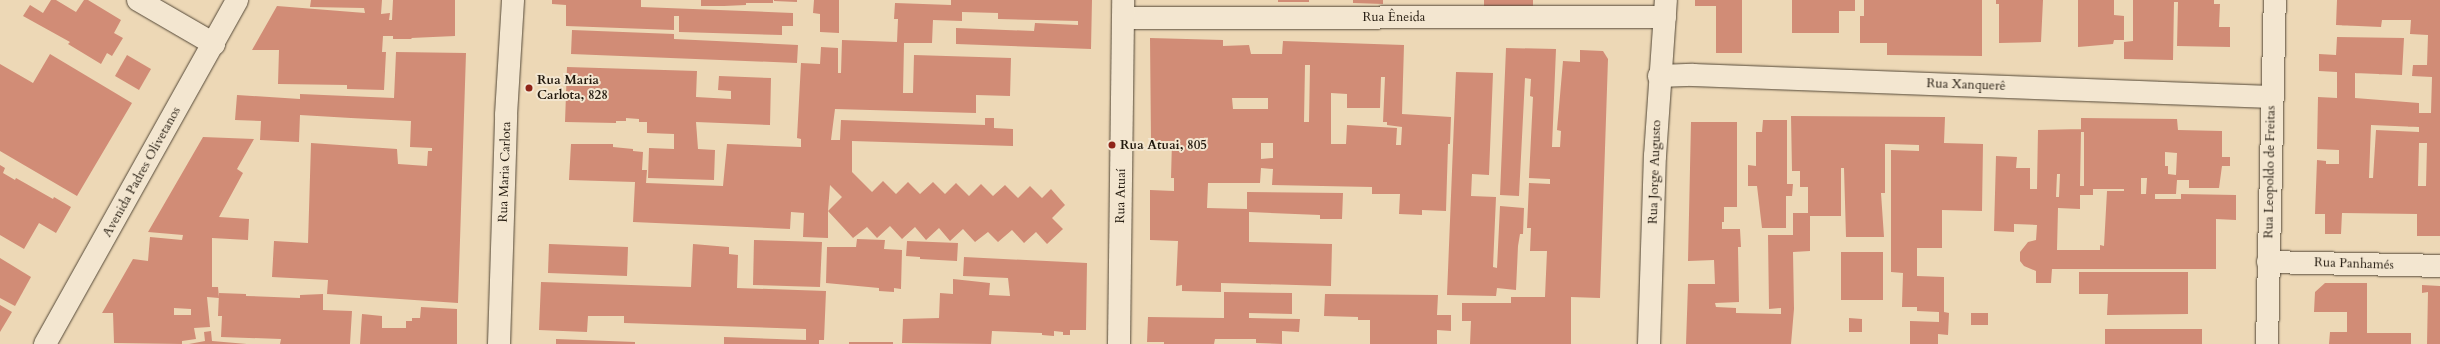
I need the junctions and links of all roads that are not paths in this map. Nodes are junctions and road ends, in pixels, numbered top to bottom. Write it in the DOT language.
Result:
graph roads {
  1 [pos="138,0"];
  2 [pos="238,0"];
  3 [pos="513,0"];
  4 [pos="2275,0"];
  5 [pos="1666,8"];
  6 [pos="1123,9"];
  7 [pos="214,44"];
  8 [pos="1659,76"];
  9 [pos="2272,97"];
  10 [pos="2268,262"];
  11 [pos="2440,266"];
  12 [pos="46,344"];
  13 [pos="499,344"];
  14 [pos="1118,344"];
  15 [pos="1649,344"];
  16 [pos="2267,344"];
  1 -- 7 [label="street"];
  2 -- 7 [label="street, Avenida Padres Olivetanos"];
  3 -- 13 [label="street, Rua Maria Carlota"];
  4 -- 9 [label="street, Rua Leopoldo de Freitas"];
  5 -- 6 [label="street, Rua Êneida"];
  5 -- 8 [label="street, Rua Jorge Augusto"];
  6 -- 14 [label="street, Rua Atuaí"];
  7 -- 12 [label="street, Avenida Padres Olivetanos"];
  8 -- 9 [label="street, Rua Xanquerê"];
  8 -- 15 [label="street, Rua Jorge Augusto"];
  9 -- 10 [label="street, Rua Leopoldo de Freitas"];
  10 -- 11 [label="street, Rua Panhamés"];
  10 -- 16 [label="street, Rua Leopoldo de Freitas"];
}
